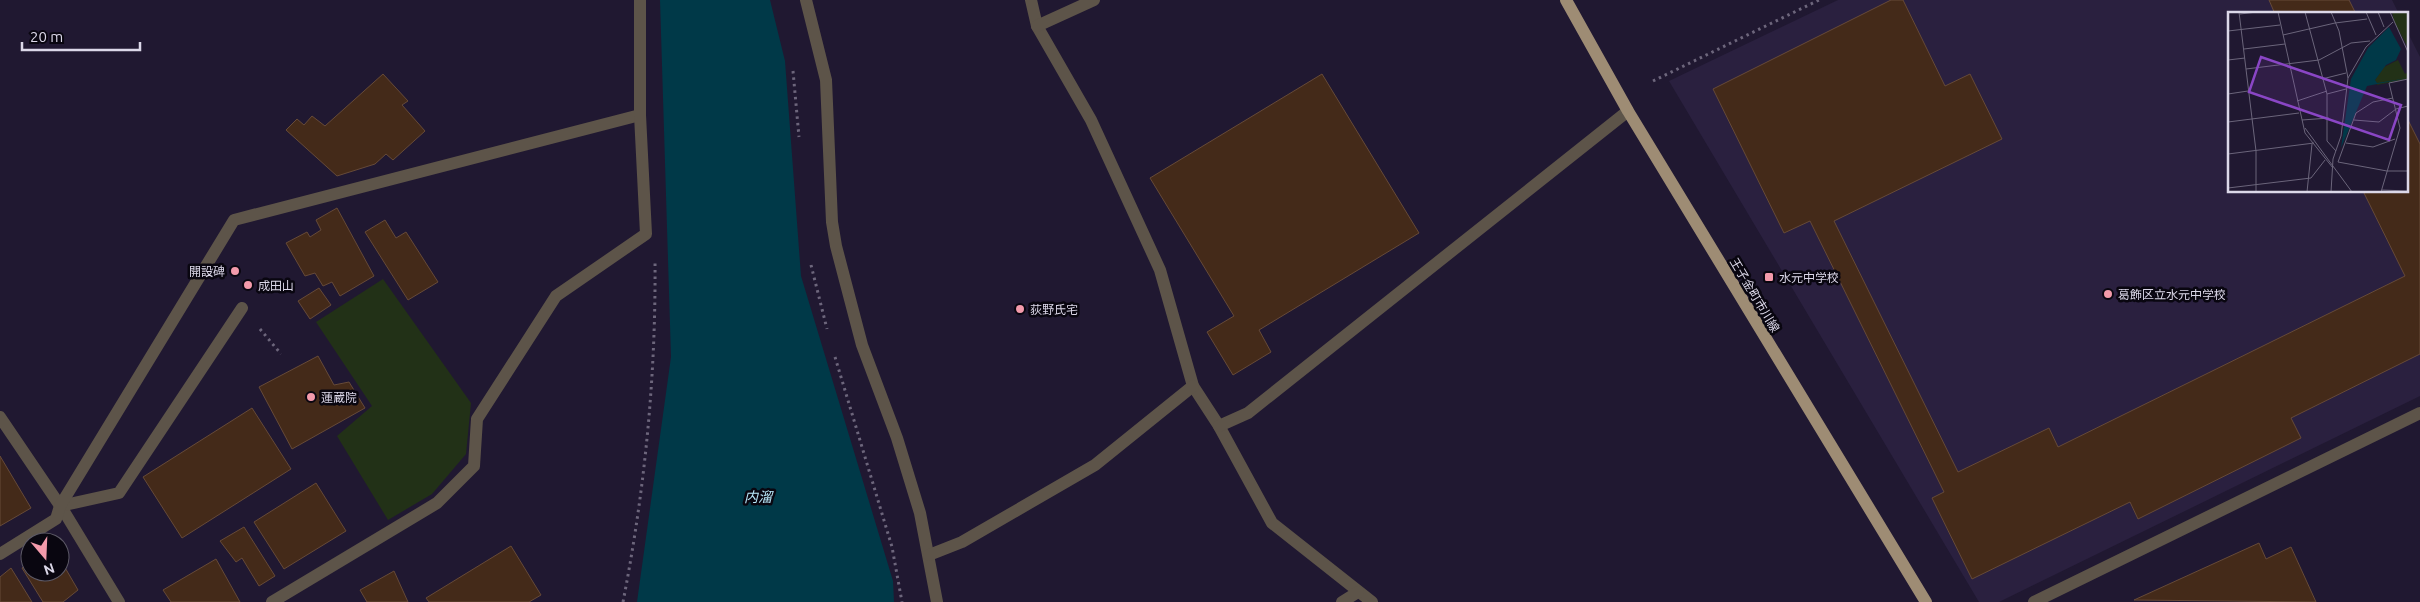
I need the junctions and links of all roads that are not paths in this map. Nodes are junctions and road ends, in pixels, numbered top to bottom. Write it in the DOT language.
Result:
graph roads {
  1 [pos="640,0"];
  2 [pos="806,0"];
  3 [pos="1031,0"];
  4 [pos="1094,0"];
  5 [pos="1566,0"];
  6 [pos="1036,26"];
  7 [pos="1628,111"];
  8 [pos="640,115"];
  9 [pos="242,308"];
  10 [pos="1192,386"];
  11 [pos="2420,413"];
  12 [pos="0,416"];
  13 [pos="1219,426"];
  14 [pos="60,506"];
  15 [pos="0,554"];
  16 [pos="929,554"];
  17 [pos="1358,592"];
  18 [pos="119,602"];
  19 [pos="272,602"];
  20 [pos="936,602"];
  21 [pos="1342,602"];
  22 [pos="1372,602"];
  23 [pos="1926,602"];
  24 [pos="2034,602"];
  1 -- 8 [label="street"];
  2 -- 16 [label="street"];
  3 -- 6 [label="street"];
  4 -- 6 [label="street"];
  5 -- 7 [label="main road, 王子金町市川線"];
  6 -- 10 [label="street"];
  7 -- 13 [label="street"];
  7 -- 23 [label="main road, 王子金町市川線"];
  8 -- 14 [label="street"];
  8 -- 19 [label="street"];
  9 -- 14 [label="street"];
  10 -- 13 [label="street"];
  10 -- 16 [label="street"];
  11 -- 24 [label="street"];
  12 -- 14 [label="street"];
  13 -- 17 [label="street"];
  14 -- 15 [label="street"];
  14 -- 18 [label="street"];
  16 -- 20 [label="street"];
  17 -- 21 [label="street"];
  17 -- 22 [label="street"];
}
